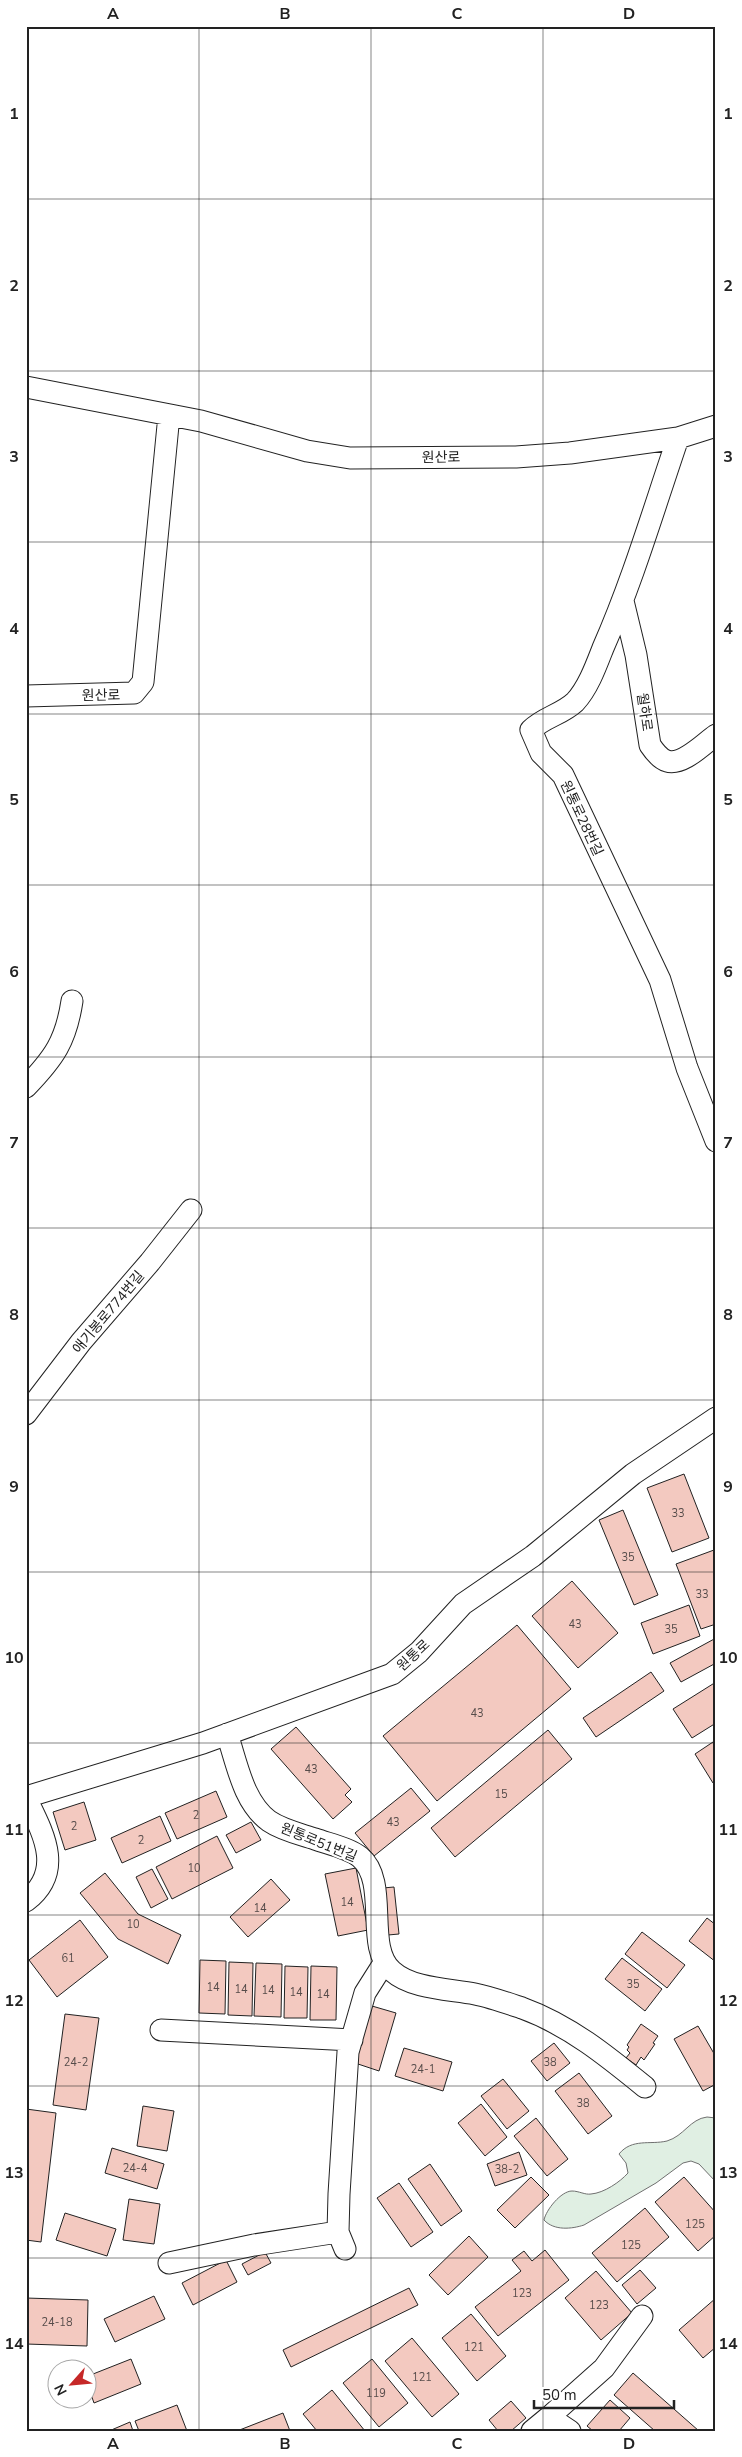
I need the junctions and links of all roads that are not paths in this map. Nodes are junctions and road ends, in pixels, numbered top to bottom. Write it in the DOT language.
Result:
graph roads {
  1 [pos="26,387"];
  2 [pos="169,415"];
  3 [pos="716,426"];
  4 [pos="678,438"];
  5 [pos="622,601"];
  6 [pos="26,696"];
  7 [pos="716,735"];
  8 [pos="72,1001"];
  9 [pos="26,1087"];
  10 [pos="716,1141"];
  11 [pos="191,1210"];
  12 [pos="26,1414"];
  13 [pos="716,1418"];
  14 [pos="227,1734"];
  15 [pos="26,1798"];
  16 [pos="26,1901"];
  17 [pos="384,1962"];
  18 [pos="160,2030"];
  19 [pos="352,2040"];
  20 [pos="645,2087"];
  21 [pos="169,2263"];
  22 [pos="642,2316"];
  23 [pos="550,2417"];
  24 [pos="532,2431"];
  25 [pos="570,2431"];
  1 -- 2 [label="street, 원산로"];
  2 -- 4 [label="street, 원산로"];
  2 -- 6 [label="street, 원산로"];
  3 -- 4 [label="street, 원산로"];
  4 -- 5 [label="street, 원통로28번길"];
  5 -- 7 [label="street, 월하로"];
  5 -- 10 [label="street, 원통로28번길"];
  8 -- 9 [label="street"];
  11 -- 12 [label="street, 애기봉로774번길"];
  13 -- 14 [label="street, 원통로"];
  14 -- 15 [label="street, 원통로"];
  14 -- 17 [label="street, 원통로51번길"];
  15 -- 16 [label="street"];
  17 -- 19 [label="street"];
  17 -- 20 [label="street"];
  18 -- 19 [label="street"];
  19 -- 21 [label="street"];
  22 -- 23 [label="street"];
  23 -- 24 [label="street"];
  23 -- 25 [label="street"];
}
